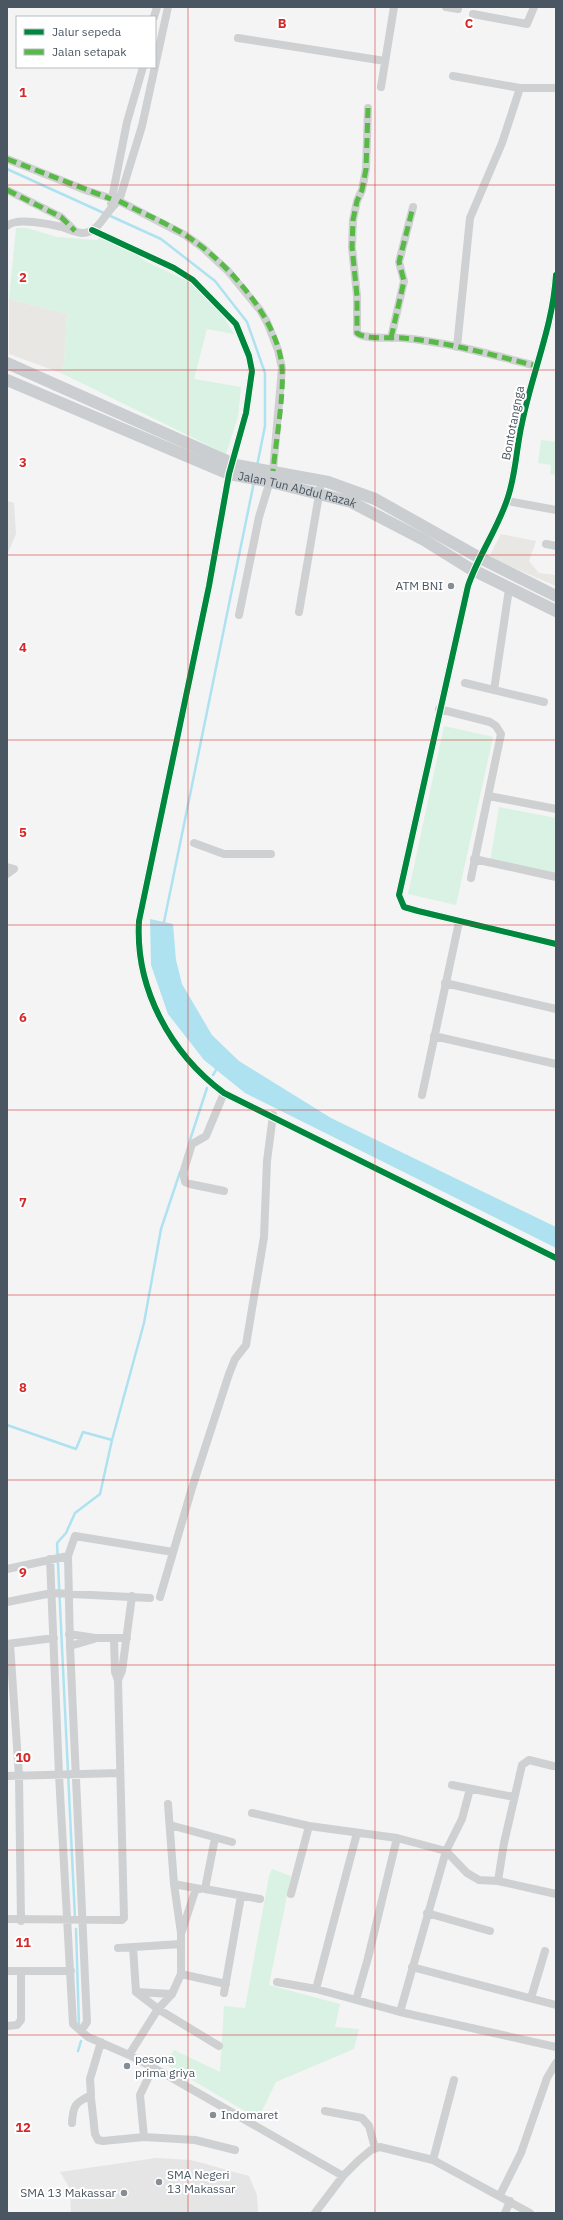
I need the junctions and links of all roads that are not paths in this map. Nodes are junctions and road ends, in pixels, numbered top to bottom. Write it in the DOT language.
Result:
graph roads {
  1 [pos="168,7"];
  2 [pos="394,7"];
  3 [pos="446,7"];
  4 [pos="534,7"];
  5 [pos="458,9"];
  6 [pos="473,14"];
  7 [pos="238,38"];
  8 [pos="385,61"];
  9 [pos="156,62"];
  10 [pos="143,68"];
  11 [pos="155,68"];
  12 [pos="454,76"];
  13 [pos="380,87"];
  14 [pos="520,88"];
  15 [pos="556,88"];
  16 [pos="368,108"];
  17 [pos="127,122"];
  18 [pos="142,126"];
  19 [pos="7,158"];
  20 [pos="7,190"];
  21 [pos="113,203"];
  22 [pos="413,207"];
  23 [pos="7,226"];
  24 [pos="94,229"];
  25 [pos="75,231"];
  26 [pos="556,274"];
  27 [pos="556,285"];
  28 [pos="552,324"];
  29 [pos="391,338"];
  30 [pos="458,347"];
  31 [pos="7,363"];
  32 [pos="537,366"];
  33 [pos="7,380"];
  34 [pos="232,469"];
  35 [pos="269,476"];
  36 [pos="322,481"];
  37 [pos="319,493"];
  38 [pos="507,501"];
  39 [pos="556,510"];
  40 [pos="546,544"];
  41 [pos="556,546"];
  42 [pos="480,558"];
  43 [pos="473,570"];
  44 [pos="509,589"];
  45 [pos="556,596"];
  46 [pos="556,611"];
  47 [pos="298,612"];
  48 [pos="239,615"];
  49 [pos="465,682"];
  50 [pos="494,690"];
  51 [pos="544,702"];
  52 [pos="439,709"];
  53 [pos="489,796"];
  54 [pos="556,809"];
  55 [pos="194,843"];
  56 [pos="271,854"];
  57 [pos="474,859"];
  58 [pos="7,866"];
  59 [pos="7,874"];
  60 [pos="556,877"];
  61 [pos="471,878"];
  62 [pos="459,922"];
  63 [pos="556,944"];
  64 [pos="445,982"];
  65 [pos="556,1009"];
  66 [pos="434,1036"];
  67 [pos="556,1064"];
  68 [pos="224,1093"];
  69 [pos="422,1095"];
  70 [pos="273,1115"];
  71 [pos="224,1191"];
  72 [pos="556,1258"];
  73 [pos="173,1552"];
  74 [pos="68,1556"];
  75 [pos="50,1559"];
  76 [pos="7,1569"];
  77 [pos="52,1593"];
  78 [pos="69,1593"];
  79 [pos="132,1596"];
  80 [pos="160,1597"];
  81 [pos="150,1598"];
  82 [pos="7,1602"];
  83 [pos="69,1634"];
  84 [pos="54,1638"];
  85 [pos="95,1638"];
  86 [pos="127,1638"];
  87 [pos="114,1639"];
  88 [pos="8,1644"];
  89 [pos="70,1646"];
  90 [pos="118,1680"];
  91 [pos="553,1766"];
  92 [pos="120,1773"];
  93 [pos="75,1774"];
  94 [pos="59,1775"];
  95 [pos="7,1776"];
  96 [pos="19,1776"];
  97 [pos="452,1785"];
  98 [pos="470,1789"];
  99 [pos="514,1797"];
  100 [pos="168,1804"];
  101 [pos="252,1814"];
  102 [pos="170,1825"];
  103 [pos="309,1826"];
  104 [pos="357,1833"];
  105 [pos="215,1838"];
  106 [pos="397,1838"];
  107 [pos="232,1842"];
  108 [pos="446,1851"];
  109 [pos="498,1881"];
  110 [pos="174,1884"];
  111 [pos="196,1888"];
  112 [pos="205,1890"];
  113 [pos="291,1894"];
  114 [pos="556,1894"];
  115 [pos="241,1896"];
  116 [pos="260,1899"];
  117 [pos="427,1913"];
  118 [pos="7,1919"];
  119 [pos="67,1920"];
  120 [pos="83,1920"];
  121 [pos="21,1921"];
  122 [pos="490,1931"];
  123 [pos="181,1933"];
  124 [pos="181,1944"];
  125 [pos="133,1947"];
  126 [pos="118,1948"];
  127 [pos="545,1951"];
  128 [pos="412,1967"];
  129 [pos="7,1971"];
  130 [pos="21,1971"];
  131 [pos="71,1971"];
  132 [pos="181,1974"];
  133 [pos="277,1982"];
  134 [pos="226,1984"];
  135 [pos="316,1989"];
  136 [pos="136,1992"];
  137 [pos="224,1993"];
  138 [pos="172,1994"];
  139 [pos="532,1998"];
  140 [pos="356,2000"];
  141 [pos="556,2005"];
  142 [pos="158,2009"];
  143 [pos="400,2012"];
  144 [pos="7,2026"];
  145 [pos="81,2031"];
  146 [pos="101,2042"];
  147 [pos="219,2046"];
  148 [pos="556,2048"];
  149 [pos="129,2055"];
  150 [pos="556,2063"];
  151 [pos="153,2068"];
  152 [pos="454,2080"];
  153 [pos="92,2098"];
  154 [pos="324,2111"];
  155 [pos="72,2123"];
  156 [pos="144,2137"];
  157 [pos="376,2148"];
  158 [pos="235,2150"];
  159 [pos="433,2160"];
  160 [pos="343,2176"];
  161 [pos="500,2195"];
  162 [pos="510,2201"];
  163 [pos="315,2213"];
  164 [pos="505,2213"];
  165 [pos="530,2213"];
  1 -- 9 [label="street"];
  2 -- 8 [label="street"];
  3 -- 5 [label="street"];
  4 -- 6 [label="street"];
  7 -- 8 [label="street"];
  8 -- 13 [label="street"];
  10 -- 17 [label="street"];
  11 -- 18 [label="street"];
  12 -- 14 [label="street"];
  14 -- 15 [label="street"];
  14 -- 30 [label="street"];
  16 -- 29 [label="street"];
  17 -- 18 [label="street"];
  17 -- 21 [label="street"];
  18 -- 21 [label="street"];
  19 -- 21 [label="street"];
  20 -- 25 [label="street"];
  21 -- 24 [label="street"];
  21 -- 35 [label="street"];
  22 -- 29 [label="street"];
  23 -- 25 [label="street"];
  24 -- 25 [label="street"];
  24 -- 34 [label="street"];
  26 -- 27 [label="street, Bontotangnga"];
  27 -- 28 [label="street, Bontotangnga"];
  28 -- 32 [label="street, Bontotangnga"];
  29 -- 30 [label="street"];
  30 -- 32 [label="street"];
  31 -- 34 [label="main road, Jalan Tun Abdul Razak"];
  32 -- 38 [label="street, Bontotangnga"];
  33 -- 34 [label="main road, Jalan Tun Abdul Razak"];
  34 -- 35 [label="main road"];
  34 -- 68 [label="street"];
  35 -- 36 [label="main road, Jalan Tun Abdul Razak"];
  35 -- 37 [label="main road, Jalan Tun Abdul Razak"];
  35 -- 48 [label="street"];
  36 -- 37 [label="street"];
  36 -- 42 [label="main road, Jalan Tun Abdul Razak"];
  37 -- 43 [label="main road, Jalan Tun Abdul Razak"];
  37 -- 47 [label="street"];
  38 -- 39 [label="street"];
  38 -- 42 [label="street, Bontotangnga"];
  40 -- 41 [label="street"];
  42 -- 43 [label="street, Bontotangnga"];
  42 -- 45 [label="main road, Jalan Tun Abdul Razak"];
  43 -- 44 [label="main road, Jalan Tun Abdul Razak"];
  43 -- 52 [label="street, Bontotangnga"];
  44 -- 46 [label="main road, Jalan Tun Abdul Razak"];
  44 -- 50 [label="street"];
  49 -- 50 [label="street"];
  50 -- 51 [label="street"];
  52 -- 53 [label="street"];
  52 -- 62 [label="street, Bontotangnga"];
  53 -- 54 [label="street"];
  53 -- 57 [label="street"];
  55 -- 56 [label="street"];
  57 -- 60 [label="street"];
  57 -- 61 [label="street"];
  58 -- 59 [label="street"];
  62 -- 63 [label="street"];
  62 -- 64 [label="street"];
  64 -- 65 [label="street"];
  64 -- 66 [label="street"];
  66 -- 67 [label="street"];
  66 -- 69 [label="street"];
  68 -- 70 [label="street"];
  68 -- 71 [label="street"];
  70 -- 72 [label="street"];
  70 -- 73 [label="street"];
  73 -- 74 [label="street"];
  73 -- 80 [label="street"];
  74 -- 75 [label="street"];
  74 -- 78 [label="street"];
  75 -- 76 [label="street"];
  75 -- 77 [label="street"];
  77 -- 78 [label="street"];
  77 -- 82 [label="street"];
  77 -- 84 [label="street"];
  78 -- 79 [label="street"];
  78 -- 83 [label="street"];
  79 -- 81 [label="street"];
  79 -- 86 [label="street"];
  83 -- 85 [label="street"];
  83 -- 89 [label="street"];
  84 -- 88 [label="street"];
  84 -- 94 [label="street"];
  85 -- 87 [label="street"];
  85 -- 89 [label="street"];
  86 -- 87 [label="street"];
  86 -- 90 [label="street"];
  87 -- 90 [label="street"];
  88 -- 96 [label="street"];
  89 -- 93 [label="street"];
  90 -- 92 [label="street"];
  91 -- 99 [label="street"];
  92 -- 93 [label="street"];
  92 -- 120 [label="street"];
  93 -- 94 [label="street"];
  93 -- 120 [label="street"];
  94 -- 96 [label="street"];
  94 -- 119 [label="street"];
  95 -- 96 [label="street"];
  96 -- 121 [label="street"];
  97 -- 98 [label="street"];
  98 -- 99 [label="street"];
  98 -- 108 [label="street"];
  99 -- 109 [label="street"];
  100 -- 102 [label="street"];
  101 -- 103 [label="street"];
  102 -- 105 [label="street"];
  102 -- 110 [label="street"];
  103 -- 104 [label="street"];
  103 -- 113 [label="street"];
  104 -- 106 [label="street"];
  104 -- 135 [label="street"];
  105 -- 107 [label="street"];
  105 -- 112 [label="street"];
  106 -- 108 [label="street"];
  106 -- 140 [label="street"];
  108 -- 109 [label="street"];
  108 -- 117 [label="street"];
  109 -- 114 [label="street"];
  110 -- 111 [label="street"];
  110 -- 123 [label="street"];
  111 -- 112 [label="street"];
  111 -- 123 [label="street"];
  112 -- 115 [label="street"];
  115 -- 116 [label="street"];
  115 -- 134 [label="street"];
  117 -- 122 [label="street"];
  117 -- 128 [label="street"];
  118 -- 121 [label="street"];
  119 -- 120 [label="street"];
  119 -- 121 [label="street"];
  119 -- 131 [label="street"];
  120 -- 145 [label="street"];
  123 -- 124 [label="street"];
  124 -- 125 [label="street"];
  124 -- 132 [label="street"];
  125 -- 126 [label="street"];
  125 -- 136 [label="street"];
  127 -- 139 [label="street"];
  128 -- 139 [label="street"];
  128 -- 143 [label="street"];
  129 -- 130 [label="street"];
  130 -- 131 [label="street"];
  130 -- 144 [label="street"];
  131 -- 145 [label="street"];
  132 -- 134 [label="street"];
  132 -- 138 [label="street"];
  133 -- 135 [label="street"];
  134 -- 137 [label="street"];
  135 -- 140 [label="street"];
  136 -- 138 [label="street"];
  136 -- 142 [label="street"];
  138 -- 142 [label="street"];
  139 -- 141 [label="street"];
  140 -- 143 [label="street"];
  142 -- 147 [label="street"];
  142 -- 149 [label="street"];
  143 -- 148 [label="street"];
  145 -- 146 [label="street"];
  146 -- 149 [label="street"];
  146 -- 155 [label="street"];
  149 -- 151 [label="street"];
  150 -- 161 [label="street"];
  151 -- 156 [label="street"];
  151 -- 160 [label="street"];
  152 -- 159 [label="street"];
  153 -- 156 [label="street"];
  154 -- 157 [label="street"];
  156 -- 158 [label="street"];
  157 -- 159 [label="street"];
  157 -- 160 [label="street"];
  159 -- 161 [label="street"];
  160 -- 163 [label="street"];
  161 -- 162 [label="street"];
  162 -- 164 [label="street"];
  162 -- 165 [label="street"];
}
